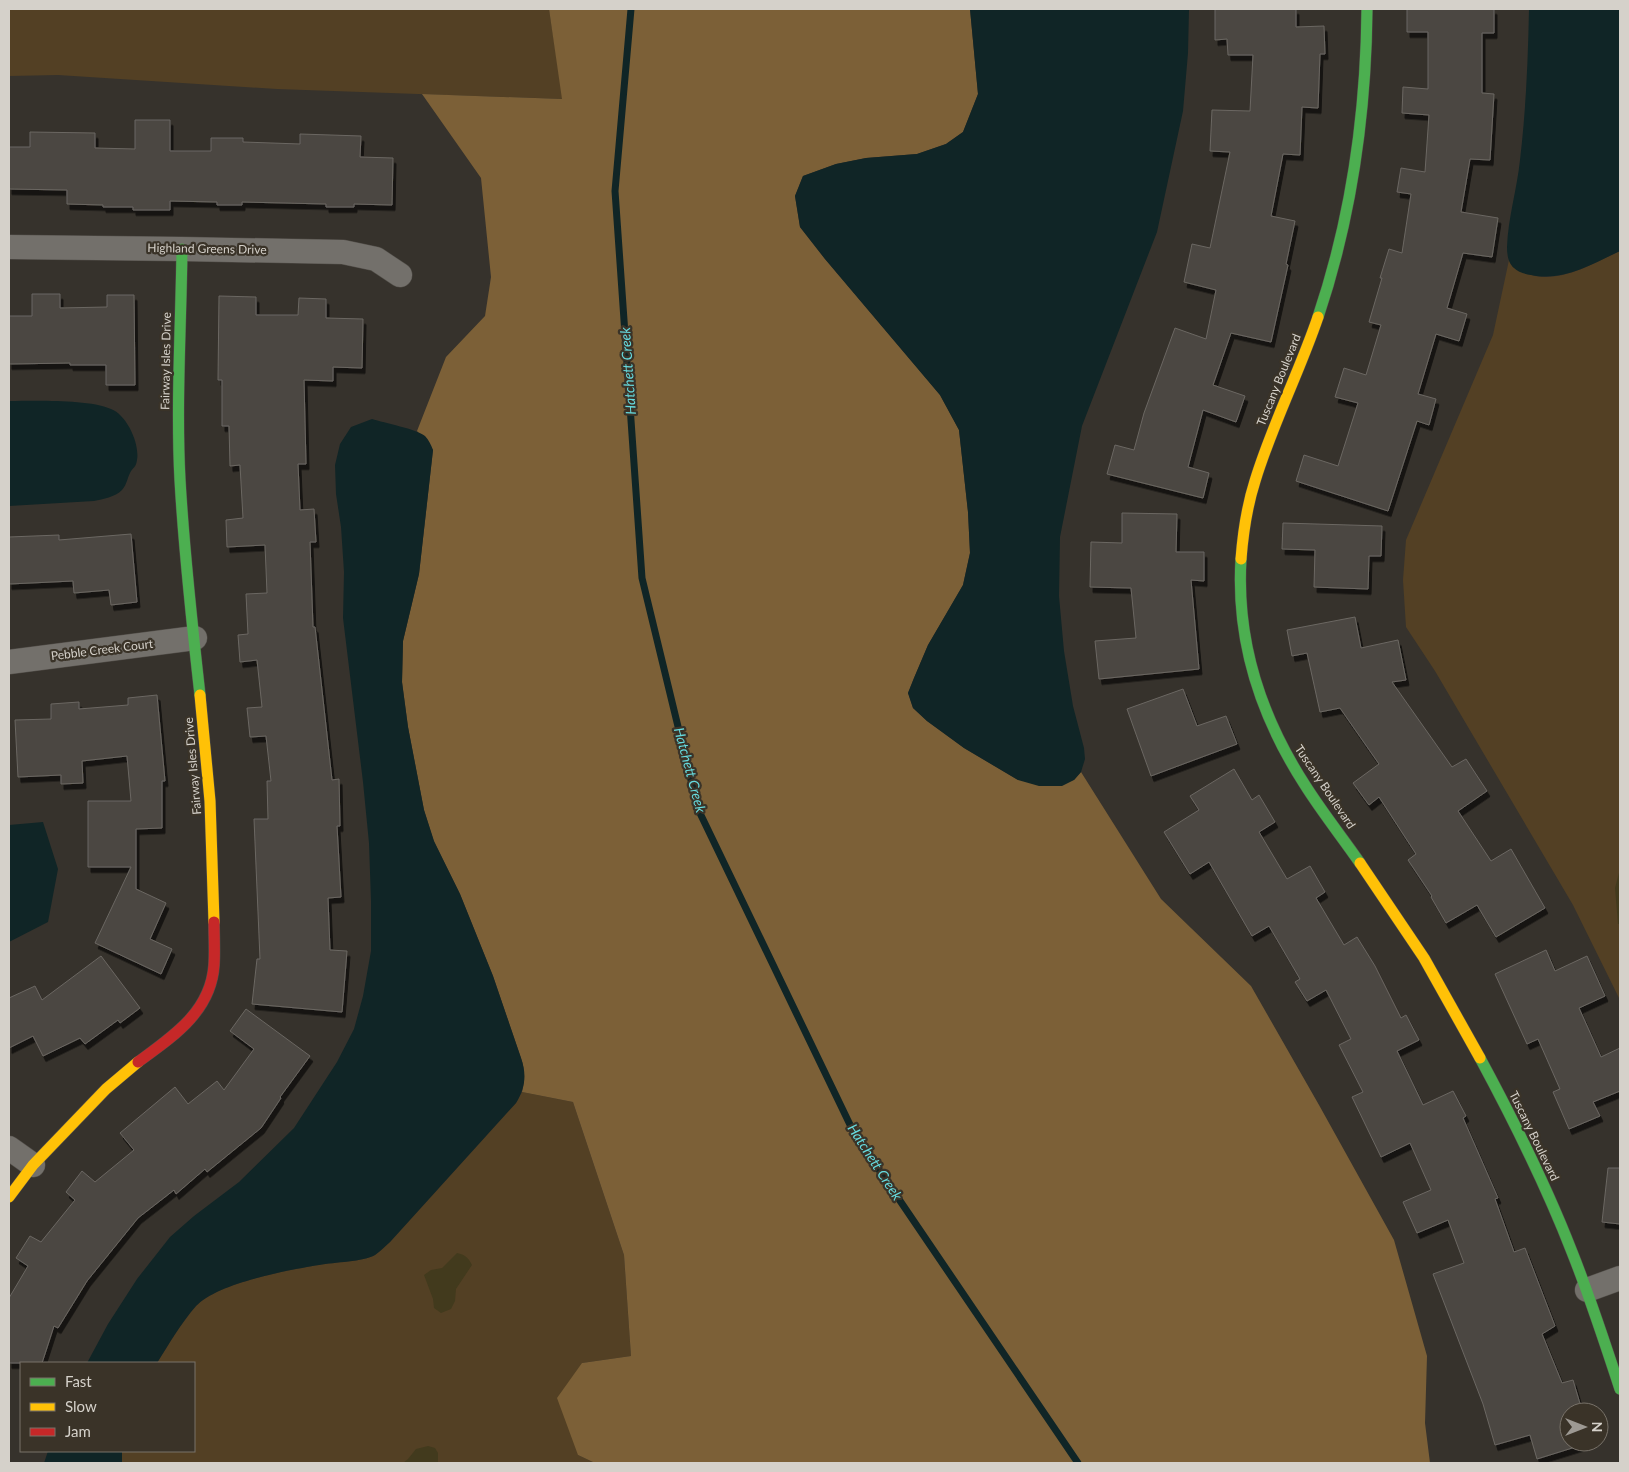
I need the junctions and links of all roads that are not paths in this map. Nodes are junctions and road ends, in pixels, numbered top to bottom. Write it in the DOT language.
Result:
graph roads {
  1 [pos="1367,9"];
  2 [pos="9,247"];
  3 [pos="182,249"];
  4 [pos="400,275"];
  5 [pos="195,638"];
  6 [pos="9,662"];
  7 [pos="9,1148"];
  8 [pos="33,1165"];
  9 [pos="9,1197"];
  10 [pos="1620,1278"];
  11 [pos="1587,1290"];
  12 [pos="1620,1389"];
  1 -- 11 [label="street, Tuscany Boulevard"];
  2 -- 3 [label="street, Highland Greens Drive"];
  3 -- 4 [label="street, Highland Greens Drive"];
  3 -- 5 [label="street, Fairway Isles Drive"];
  5 -- 6 [label="street, Pebble Creek Court"];
  5 -- 8 [label="street, Fairway Isles Drive"];
  7 -- 8 [label="street"];
  8 -- 9 [label="street, Fairway Isles Drive"];
  10 -- 11 [label="street"];
  11 -- 12 [label="street, Tuscany Boulevard"];
}
